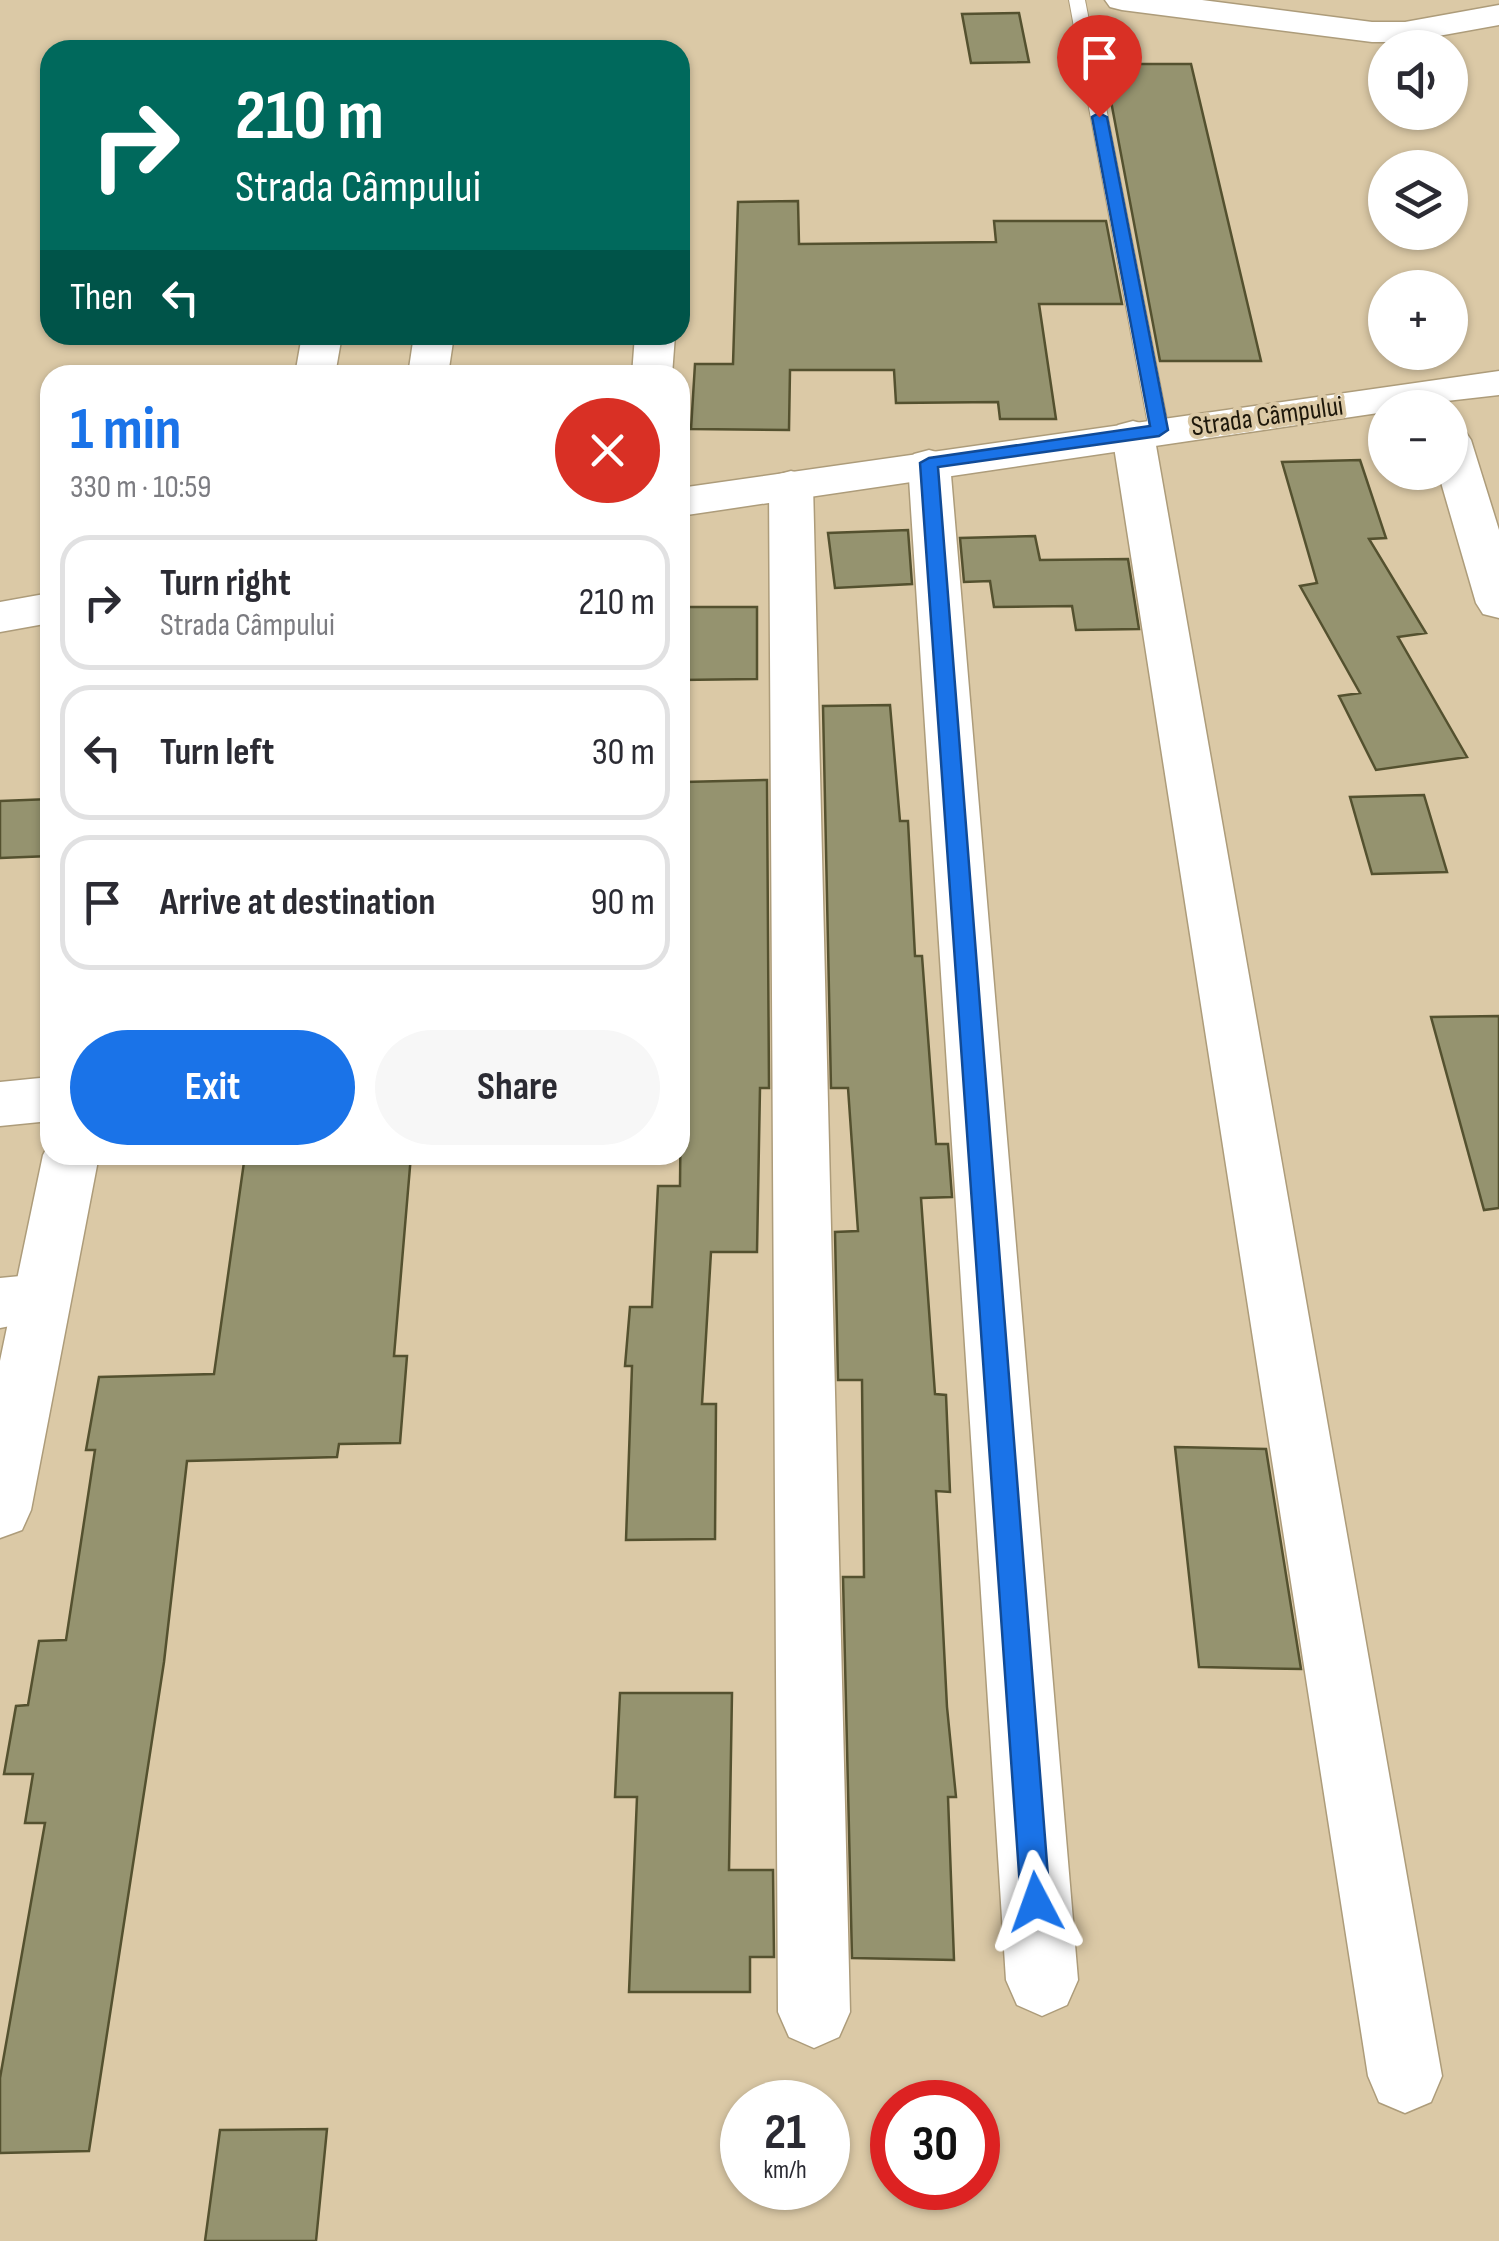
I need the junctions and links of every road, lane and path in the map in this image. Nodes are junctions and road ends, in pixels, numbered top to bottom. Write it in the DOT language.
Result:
graph roads {
  1 [pos="1077,0"];
  2 [pos="1122,0"];
  3 [pos="1499,16"];
  4 [pos="1499,383"];
  5 [pos="1468,392"];
  6 [pos="1368,408"];
  7 [pos="1146,432"];
  8 [pos="929,463"];
  9 [pos="791,484"];
  10 [pos="1465,490"];
  11 [pos="690,500"];
  12 [pos="1499,603"];
  13 [pos="40,610"];
  14 [pos="0,617"];
  15 [pos="40,1099"];
  16 [pos="0,1104"];
  17 [pos="68,1165"];
  18 [pos="21,1301"];
  19 [pos="0,1510"];
  20 [pos="1042,1980"];
  21 [pos="814,2012"];
  22 [pos="1404,2076"];
  1 -- 7 [label="lane"];
  2 -- 3 [label="street"];
  4 -- 5 [label="street, Strada Câmpului"];
  6 -- 7 [label="street, Strada Câmpului"];
  7 -- 8 [label="street, Strada Câmpului"];
  7 -- 22 [label="street"];
  8 -- 9 [label="street, Strada Câmpului"];
  8 -- 20 [label="street"];
  9 -- 11 [label="street, Strada Câmpului"];
  9 -- 21 [label="street"];
  10 -- 12 [label="street"];
  13 -- 14 [label="street"];
  15 -- 16 [label="street"];
  17 -- 18 [label="street"];
  18 -- 19 [label="street"];
}
